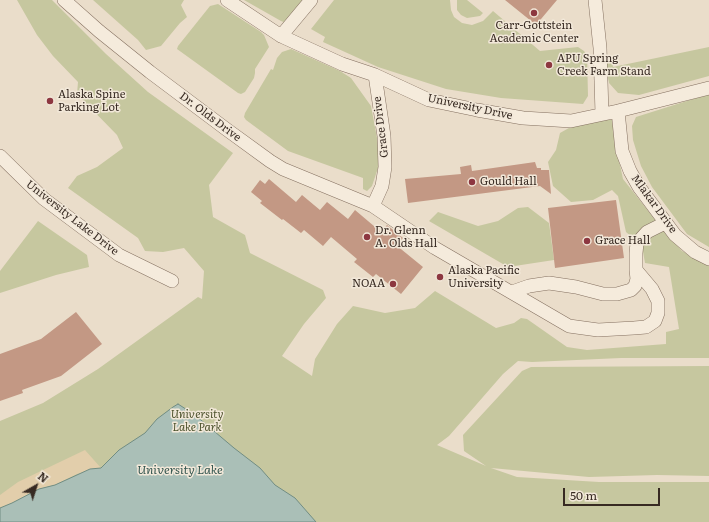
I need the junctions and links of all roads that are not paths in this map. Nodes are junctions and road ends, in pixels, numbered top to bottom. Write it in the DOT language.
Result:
graph roads {
  1 [pos="64,0"];
  2 [pos="227,0"];
  3 [pos="311,0"];
  4 [pos="595,0"];
  5 [pos="281,36"];
  6 [pos="375,75"];
  7 [pos="709,88"];
  8 [pos="618,111"];
  9 [pos="602,114"];
  10 [pos="0,156"];
  11 [pos="373,206"];
  12 [pos="665,223"];
  13 [pos="709,259"];
  14 [pos="636,270"];
  15 [pos="172,281"];
  16 [pos="512,292"];
  1 -- 11 [label="street, Dr. Olds Drive"];
  2 -- 5 [label="street, University Drive"];
  3 -- 5 [label="street"];
  4 -- 9 [label="street"];
  5 -- 6 [label="street, University Drive"];
  6 -- 9 [label="street, University Drive"];
  6 -- 11 [label="street, Grace Drive"];
  7 -- 8 [label="street, University Drive"];
  8 -- 9 [label="street, University Drive"];
  8 -- 12 [label="street, Mlakar Drive"];
  10 -- 15 [label="street, University Lake Drive"];
  11 -- 16 [label="street"];
  12 -- 13 [label="street, Mlakar Drive"];
  12 -- 14 [label="street"];
  14 -- 16 [label="street"];
  14 -- 16 [label="street"];
}
